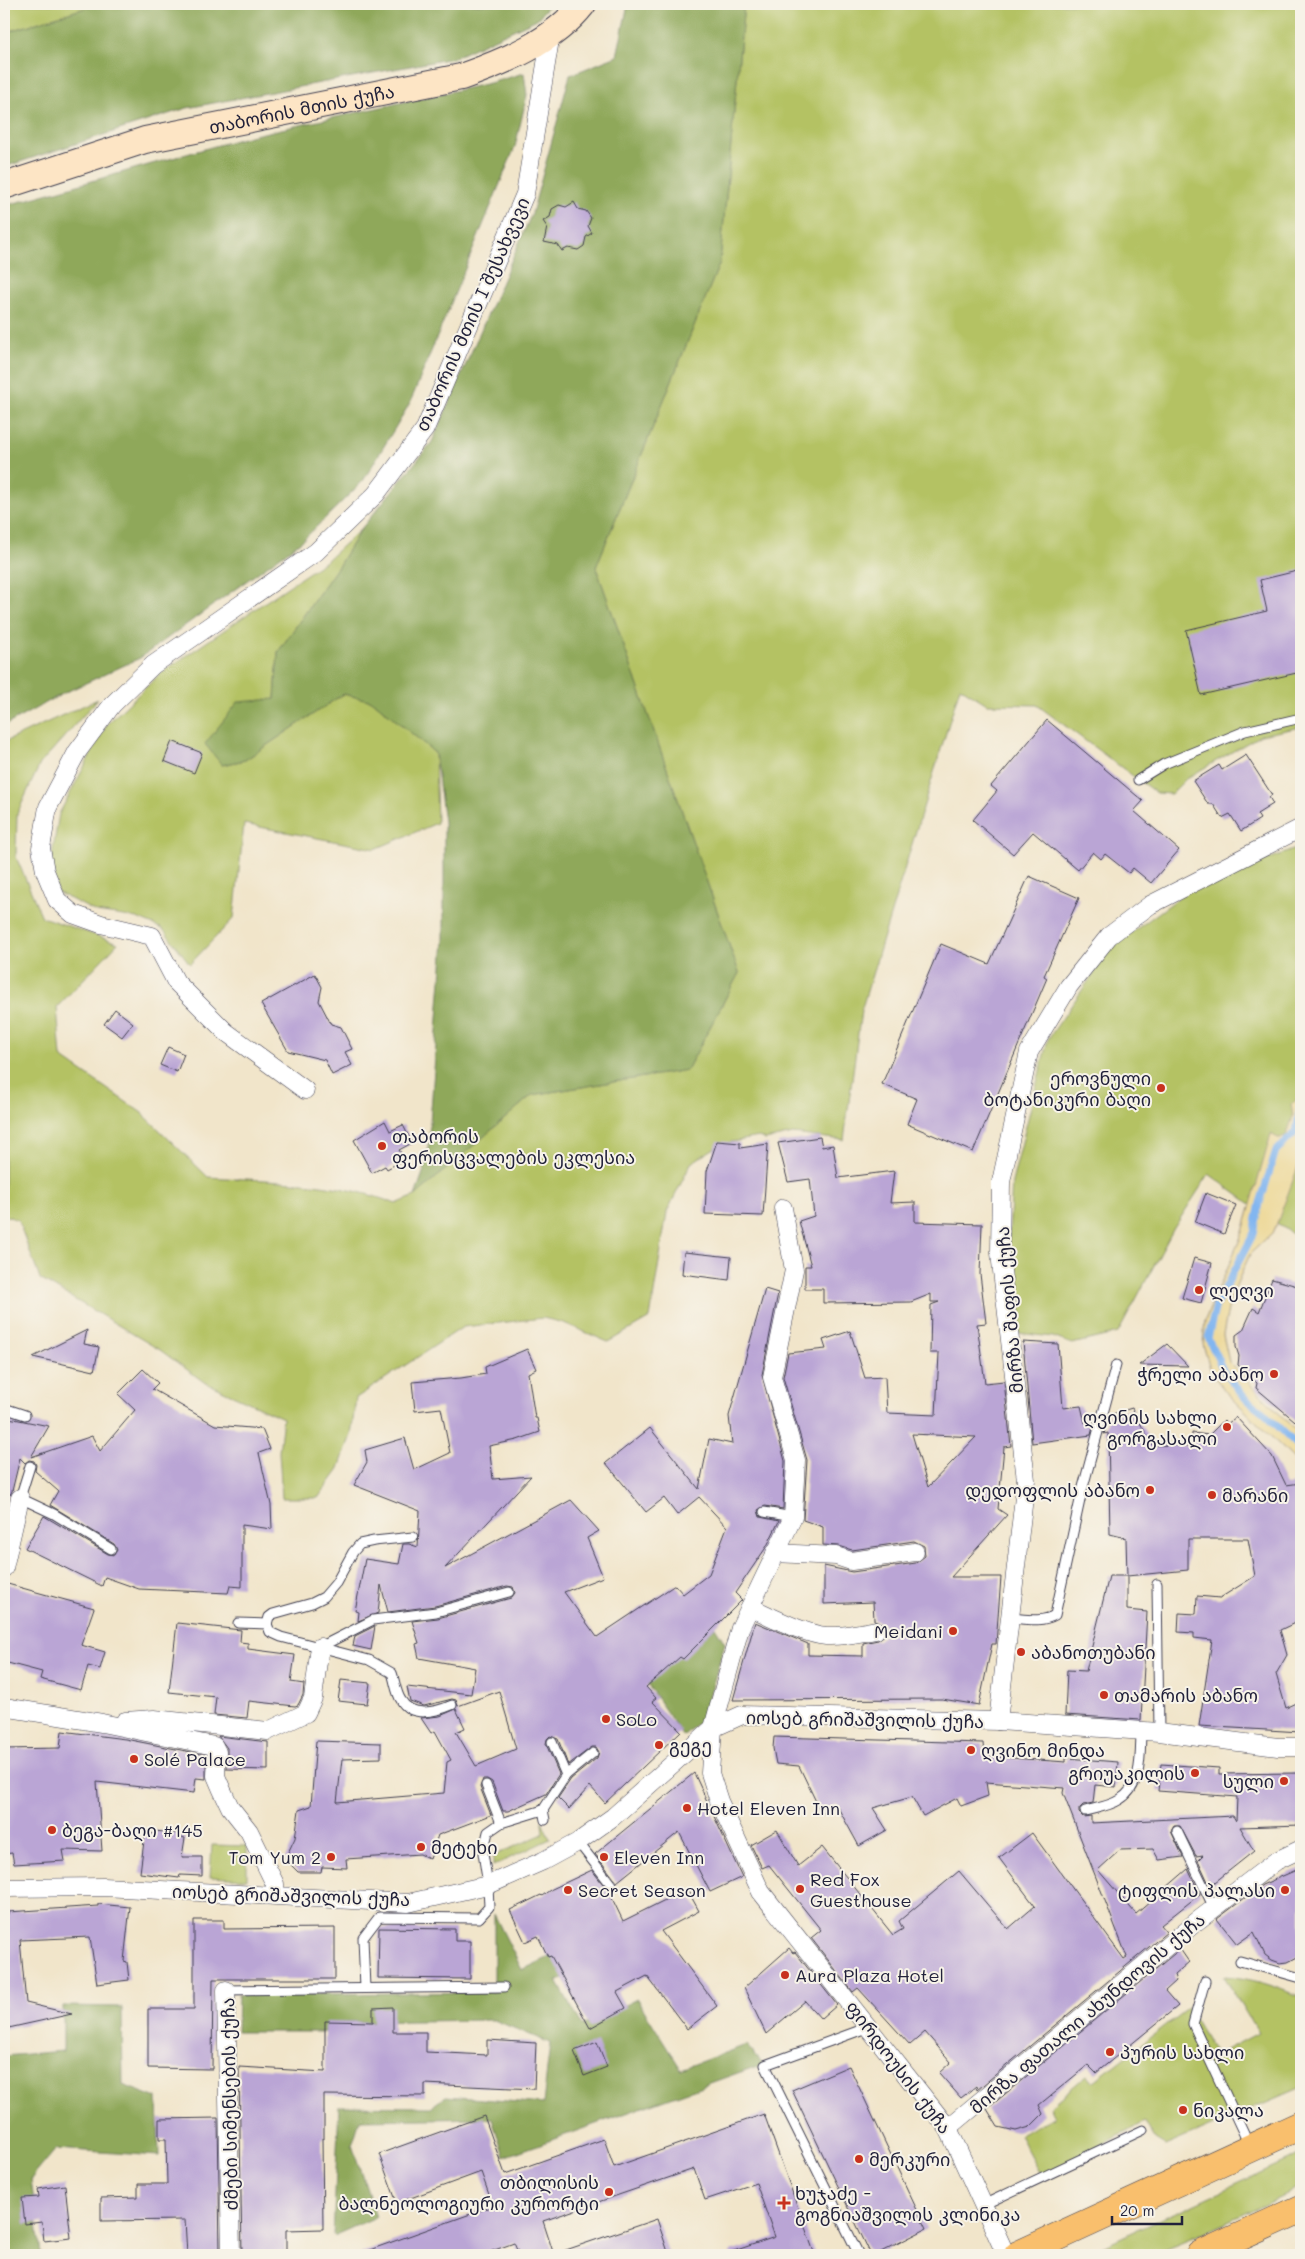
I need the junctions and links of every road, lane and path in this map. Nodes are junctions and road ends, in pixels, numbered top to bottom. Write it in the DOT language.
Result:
graph roads {
  1 [pos="583,4"];
  2 [pos="552,33"];
  3 [pos="4,186"];
  4 [pos="1301,718"];
  5 [pos="1138,780"];
  6 [pos="1301,828"];
  7 [pos="305,1090"];
  8 [pos="783,1208"];
  9 [pos="1116,1365"];
  10 [pos="4,1408"];
  11 [pos="25,1414"];
  12 [pos="30,1466"];
  13 [pos="20,1498"];
  14 [pos="764,1512"];
  15 [pos="793,1517"];
  16 [pos="413,1537"];
  17 [pos="111,1549"];
  18 [pos="914,1552"];
  19 [pos="775,1553"];
  20 [pos="4,1568"];
  21 [pos="1157,1584"];
  22 [pos="509,1592"];
  23 [pos="750,1607"];
  24 [pos="1010,1618"];
  25 [pos="238,1623"];
  26 [pos="267,1624"];
  27 [pos="876,1630"];
  28 [pos="320,1647"];
  29 [pos="452,1705"];
  30 [pos="4,1707"];
  31 [pos="998,1721"];
  32 [pos="102,1723"];
  33 [pos="713,1728"];
  34 [pos="1150,1732"];
  35 [pos="552,1742"];
  36 [pos="1301,1747"];
  37 [pos="592,1753"];
  38 [pos="566,1775"];
  39 [pos="486,1785"];
  40 [pos="543,1810"];
  41 [pos="1085,1811"];
  42 [pos="545,1820"];
  43 [pos="501,1823"];
  44 [pos="1177,1831"];
  45 [pos="578,1842"];
  46 [pos="1301,1849"];
  47 [pos="488,1885"];
  48 [pos="613,1886"];
  49 [pos="4,1888"];
  50 [pos="275,1895"];
  51 [pos="1214,1908"];
  52 [pos="1240,1961"];
  53 [pos="1301,1978"];
  54 [pos="1205,1981"];
  55 [pos="504,1987"];
  56 [pos="365,1988"];
  57 [pos="226,1990"];
  58 [pos="870,2026"];
  59 [pos="1301,2125"];
  60 [pos="948,2128"];
  61 [pos="1143,2130"];
  62 [pos="1250,2148"];
  63 [pos="982,2205"];
  64 [pos="1301,2208"];
  65 [pos="231,2255"];
  66 [pos="859,2255"];
  67 [pos="1006,2255"];
  68 [pos="1018,2255"];
  69 [pos="1200,2255"];
  1 -- 2 [label="main road, თაბორის მთის ქუჩა"];
  2 -- 3 [label="main road, თაბორის მთის ქუჩა"];
  2 -- 7 [label="street, თაბორის მთის I შესახვევი"];
  4 -- 5 [label="lane"];
  6 -- 24 [label="street, მირზა შაფის ქუჩა"];
  8 -- 15 [label="street"];
  9 -- 24 [label="lane"];
  10 -- 11 [label="lane"];
  12 -- 13 [label="lane"];
  13 -- 17 [label="lane"];
  13 -- 20 [label="street"];
  14 -- 15 [label="lane"];
  15 -- 19 [label="street, ფირდოუსის ქუჩა"];
  16 -- 26 [label="lane"];
  18 -- 19 [label="street"];
  19 -- 23 [label="street, ფირდოუსის ქუჩა"];
  21 -- 34 [label="lane"];
  22 -- 28 [label="lane"];
  23 -- 27 [label="street"];
  23 -- 33 [label="street, ფირდოუსის ქუჩა"];
  24 -- 31 [label="street, მირზა შაფის ქუჩა"];
  25 -- 26 [label="lane"];
  26 -- 28 [label="lane"];
  28 -- 29 [label="lane"];
  28 -- 32 [label="street"];
  30 -- 32 [label="street"];
  31 -- 33 [label="street, იოსებ გრიშაშვილის ქუჩა"];
  31 -- 34 [label="street, იოსებ გრიშაშვილის ქუჩა"];
  32 -- 50 [label="street"];
  33 -- 45 [label="street, იოსებ გრიშაშვილის ქუჩა"];
  33 -- 58 [label="street, ფირდოუსის ქუჩა"];
  34 -- 36 [label="street, იოსებ გრიშაშვილის ქუჩა"];
  34 -- 41 [label="lane"];
  35 -- 38 [label="lane"];
  37 -- 38 [label="lane"];
  38 -- 40 [label="lane"];
  39 -- 43 [label="lane"];
  40 -- 42 [label="lane"];
  40 -- 43 [label="lane"];
  43 -- 47 [label="lane"];
  44 -- 51 [label="lane"];
  45 -- 47 [label="street, იოსებ გრიშაშვილის ქუჩა"];
  45 -- 48 [label="lane"];
  46 -- 51 [label="street, მირზა ფათალი ახუნდოვის ქუჩა"];
  47 -- 50 [label="street, იოსებ გრიშაშვილის ქუჩა"];
  47 -- 56 [label="lane"];
  49 -- 50 [label="street, იოსებ გრიშაშვილის ქუჩა"];
  51 -- 60 [label="street, მირზა ფათალი ახუნდოვის ქუჩა"];
  52 -- 53 [label="lane"];
  54 -- 62 [label="lane"];
  55 -- 56 [label="lane, ძმები სიმენსების ქუჩა"];
  56 -- 57 [label="lane, ძმები სიმენსების ქუჩა"];
  57 -- 65 [label="street, ძმები სიმენსების ქუჩა"];
  58 -- 60 [label="street, ფირდოუსის ქუჩა"];
  58 -- 66 [label="lane"];
  59 -- 62 [label="highway"];
  60 -- 63 [label="street, ფირდოუსის ქუჩა"];
  61 -- 63 [label="lane"];
  62 -- 68 [label="highway"];
  63 -- 67 [label="street, ფირდოუსის ქუჩა"];
  64 -- 69 [label="highway"];
}
